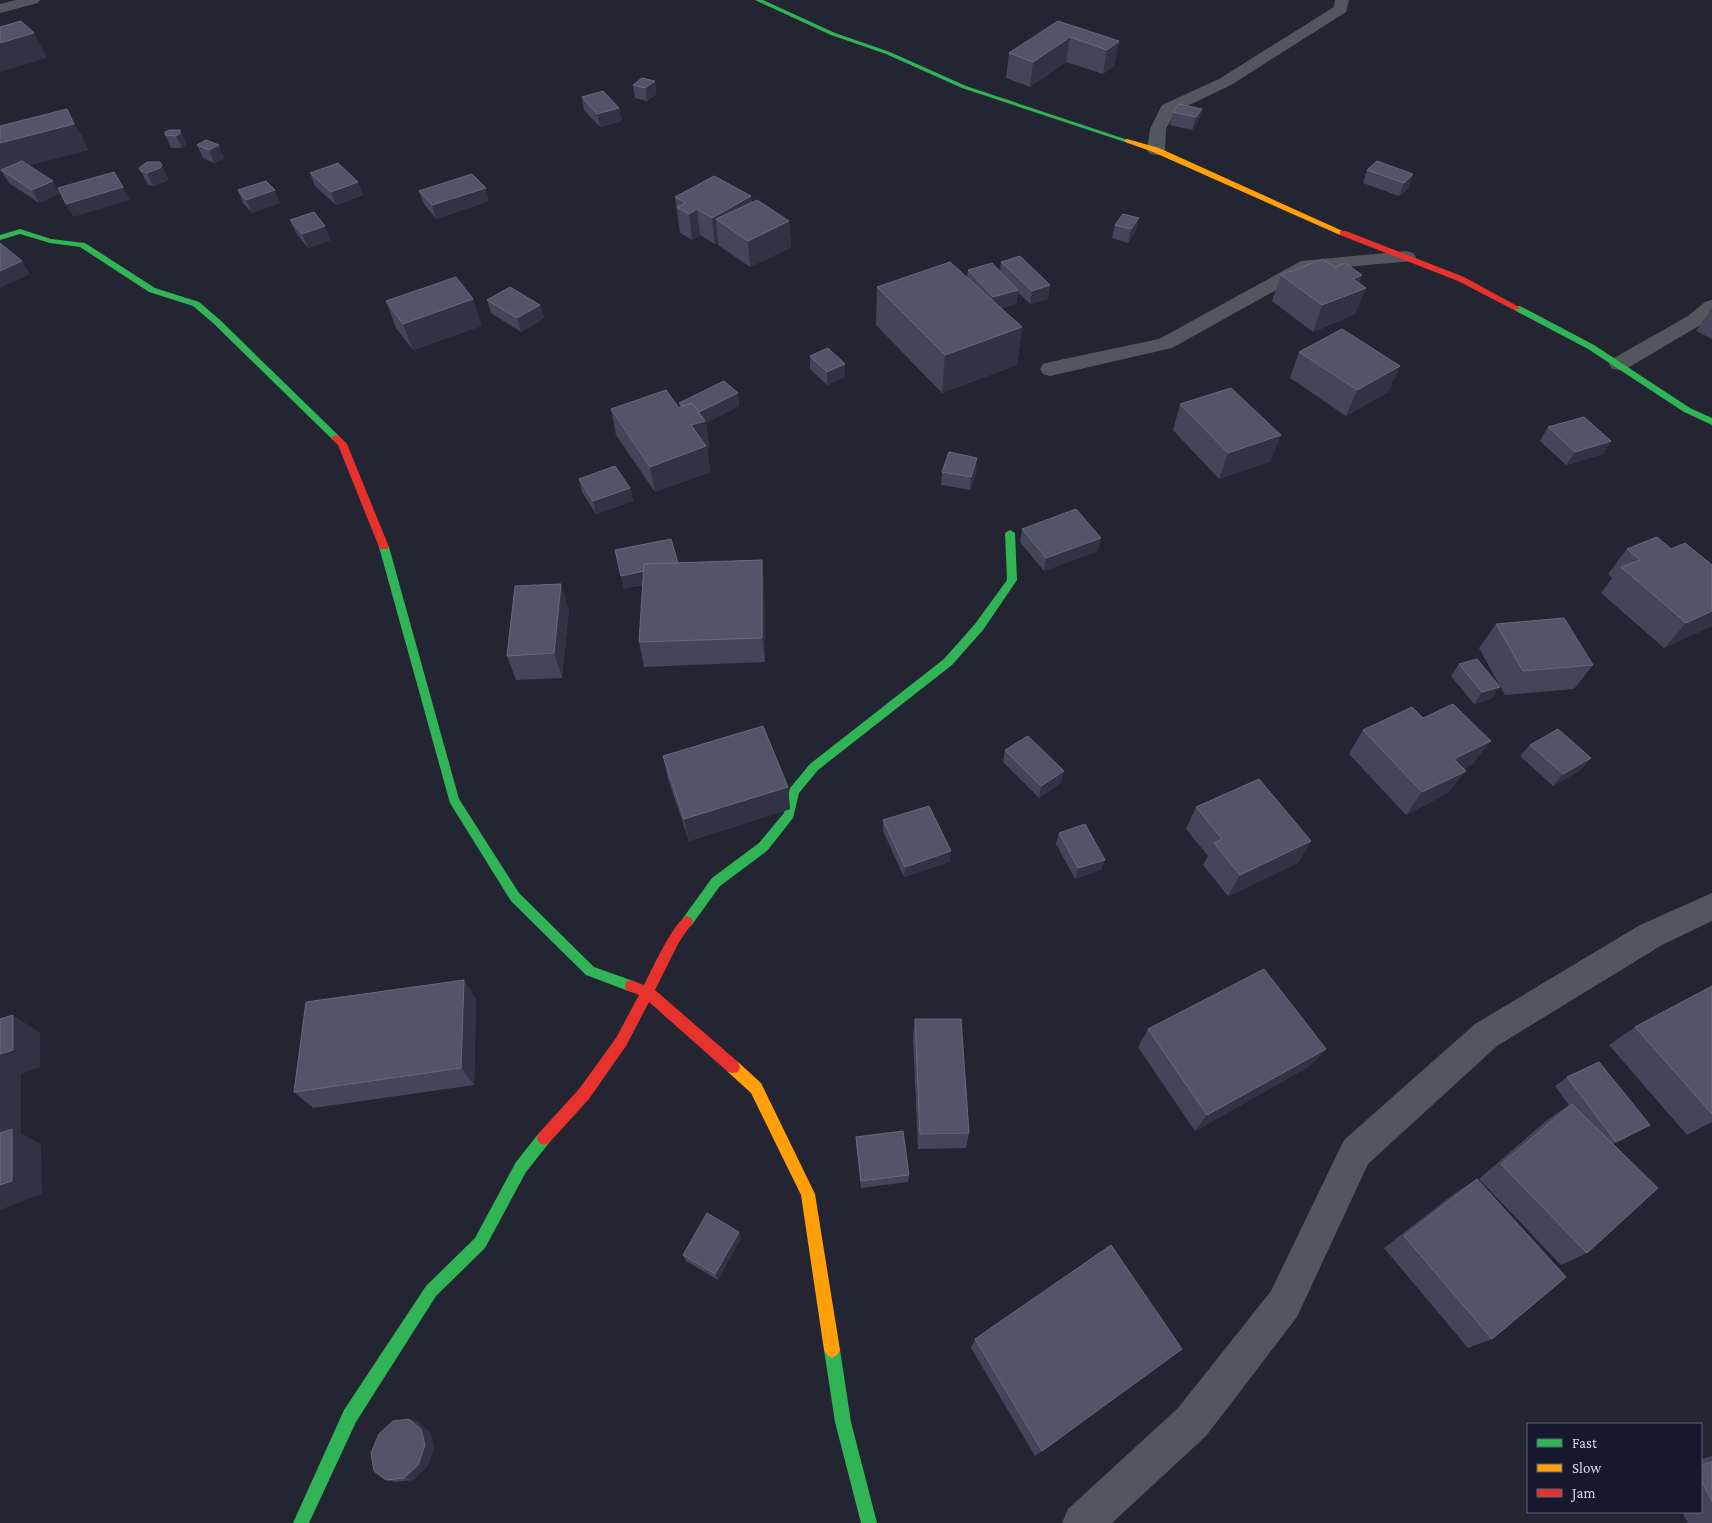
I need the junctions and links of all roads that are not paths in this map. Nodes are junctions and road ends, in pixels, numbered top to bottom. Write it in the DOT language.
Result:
graph roads {
  1 [pos="33,0"];
  2 [pos="758,0"];
  3 [pos="1342,0"];
  4 [pos="0,9"];
  5 [pos="1156,150"];
  6 [pos="0,238"];
  7 [pos="1406,257"];
  8 [pos="1712,306"];
  9 [pos="1619,364"];
  10 [pos="1050,369"];
  11 [pos="1712,422"];
  12 [pos="1010,533"];
  13 [pos="1712,906"];
  14 [pos="647,992"];
  15 [pos="301,1523"];
  16 [pos="869,1523"];
  17 [pos="1082,1523"];
  1 -- 4 [label="street"];
  2 -- 5 [label="street"];
  3 -- 5 [label="street"];
  5 -- 7 [label="street"];
  6 -- 14 [label="street"];
  7 -- 9 [label="street"];
  7 -- 10 [label="street"];
  8 -- 9 [label="street"];
  9 -- 11 [label="street"];
  12 -- 14 [label="street"];
  13 -- 17 [label="street"];
  14 -- 15 [label="street"];
  14 -- 16 [label="street"];
}
